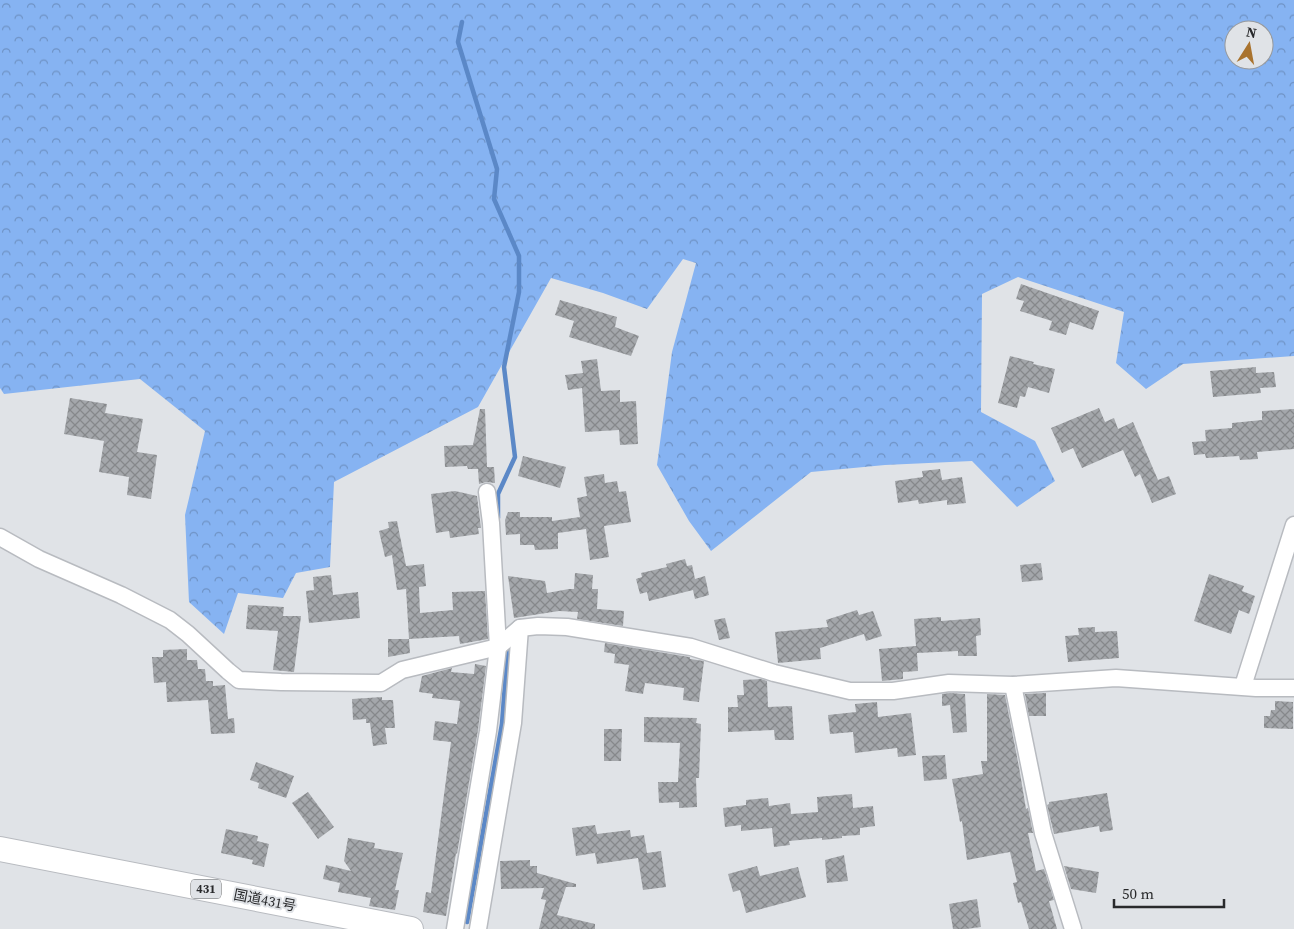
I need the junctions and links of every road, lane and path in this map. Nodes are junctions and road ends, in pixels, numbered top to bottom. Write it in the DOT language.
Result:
graph roads {
  1 [pos="487,492"];
  2 [pos="1294,524"];
  3 [pos="0,537"];
  4 [pos="520,628"];
  5 [pos="498,647"];
  6 [pos="1013,685"];
  7 [pos="1243,686"];
  8 [pos="1294,688"];
  9 [pos="0,849"];
  10 [pos="373,925"];
  11 [pos="411,929"];
  12 [pos="455,929"];
  13 [pos="478,929"];
  14 [pos="1073,929"];
  1 -- 5 [label="street"];
  2 -- 7 [label="street"];
  3 -- 5 [label="street"];
  4 -- 5 [label="street"];
  4 -- 6 [label="street"];
  4 -- 13 [label="street"];
  5 -- 12 [label="street"];
  6 -- 7 [label="street"];
  6 -- 14 [label="street"];
  7 -- 8 [label="street"];
  9 -- 10 [label="highway, 国道431号 / 431"];
  10 -- 11 [label="highway, 国道431号 / 431"];
}
